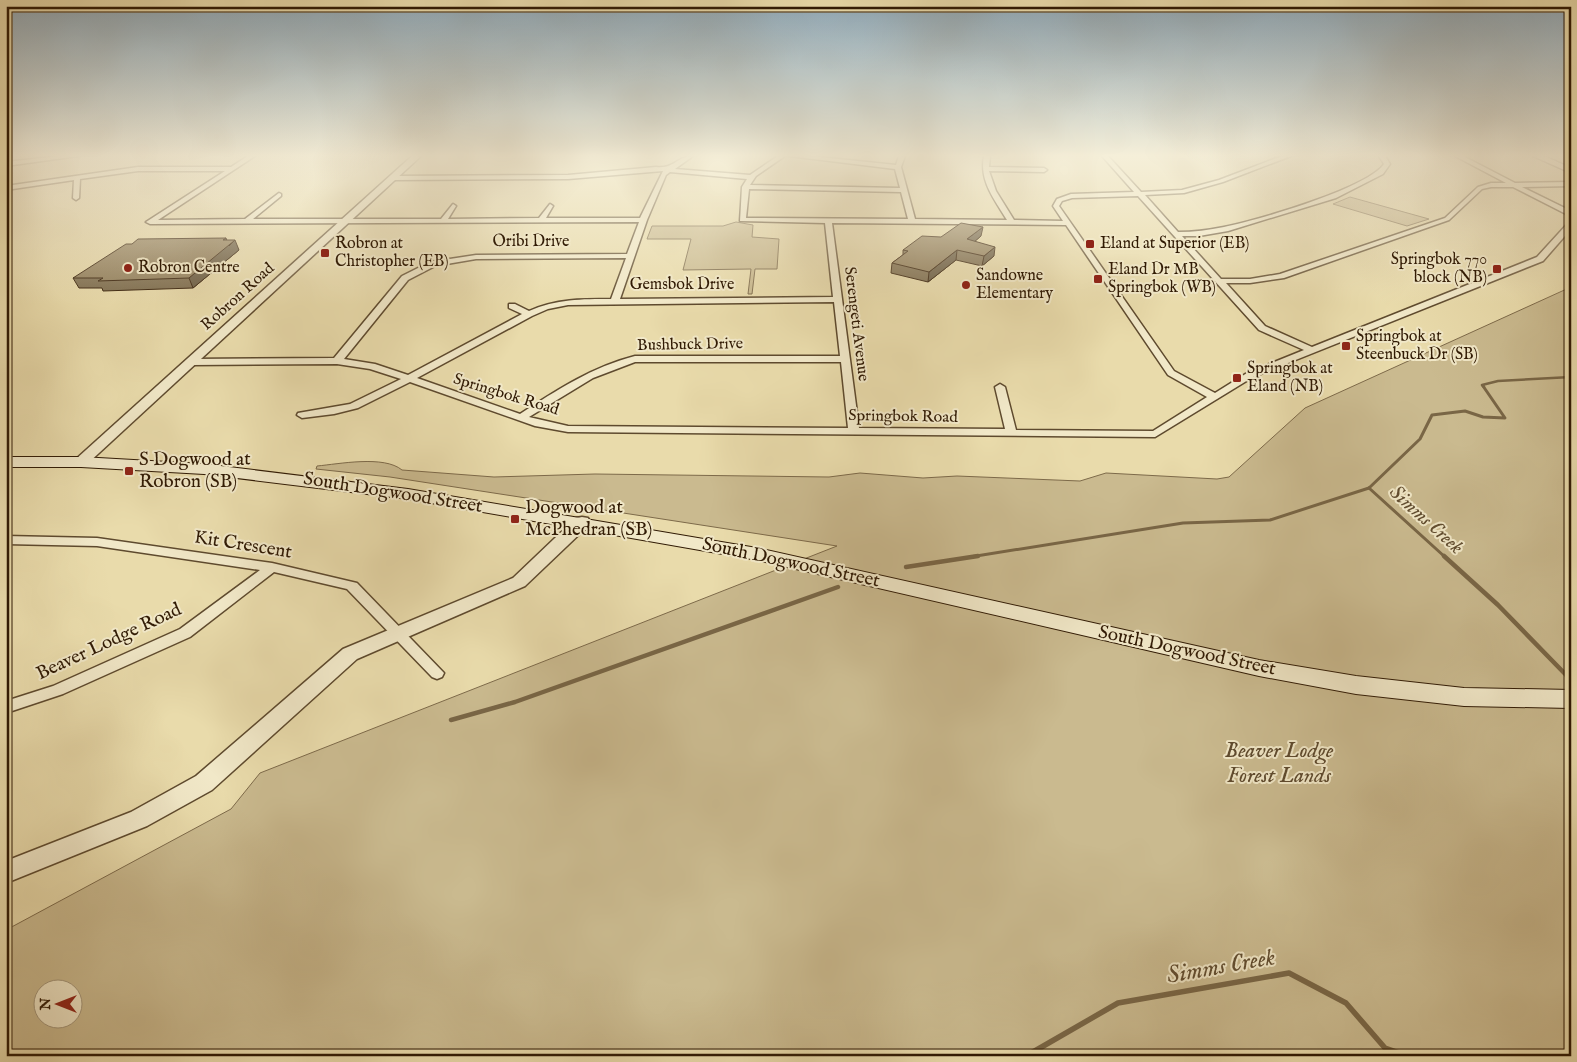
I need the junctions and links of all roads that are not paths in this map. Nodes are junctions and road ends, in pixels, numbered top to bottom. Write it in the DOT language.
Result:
graph roads {
  1 [pos="175,206"];
  2 [pos="267,206"];
  3 [pos="362,206"];
  4 [pos="453,206"];
  5 [pos="550,206"];
  6 [pos="649,206"];
  7 [pos="743,206"];
  8 [pos="908,206"];
  9 [pos="1002,206"];
  10 [pos="1056,206"];
  11 [pos="1150,206"];
  12 [pos="1306,206"];
  13 [pos="1462,206"];
  14 [pos="1555,206"];
  15 [pos="643,220"];
  16 [pos="345,221"];
  17 [pos="443,221"];
  18 [pos="541,221"];
  19 [pos="828,221"];
  20 [pos="246,222"];
  21 [pos="912,222"];
  22 [pos="1012,223"];
  23 [pos="1068,223"];
  24 [pos="1571,223"];
  25 [pos="1176,234"];
  26 [pos="630,256"];
  27 [pos="425,260"];
  28 [pos="433,264"];
  29 [pos="1220,281"];
  30 [pos="838,299"];
  31 [pos="615,300"];
  32 [pos="512,306"];
  33 [pos="529,314"];
  34 [pos="1311,350"];
  35 [pos="845,359"];
  36 [pos="191,362"];
  37 [pos="337,362"];
  38 [pos="409,379"];
  39 [pos="1000,387"];
  40 [pos="1215,397"];
  41 [pos="302,415"];
  42 [pos="520,418"];
  43 [pos="854,432"];
  44 [pos="1011,433"];
  45 [pos="6,462"];
  46 [pos="81,462"];
  47 [pos="582,522"];
  48 [pos="6,540"];
  49 [pos="272,567"];
  50 [pos="398,634"];
  51 [pos="437,673"];
  52 [pos="1571,699"];
  53 [pos="6,707"];
  54 [pos="6,872"];
  1 -- 20 [label="street"];
  2 -- 20 [label="street"];
  3 -- 16 [label="street, Robron Road"];
  4 -- 17 [label="street"];
  5 -- 18 [label="street"];
  6 -- 15 [label="street"];
  7 -- 19 [label="street"];
  8 -- 21 [label="street"];
  9 -- 22 [label="street"];
  10 -- 23 [label="street"];
  11 -- 25 [label="street"];
  12 -- 25 [label="street"];
  13 -- 29 [label="street"];
  14 -- 24 [label="street, Springbok Road"];
  15 -- 18 [label="street"];
  15 -- 26 [label="street"];
  16 -- 17 [label="street"];
  16 -- 20 [label="street"];
  16 -- 36 [label="street, Robron Road"];
  17 -- 18 [label="street"];
  19 -- 21 [label="street"];
  19 -- 30 [label="street, Serengeti Avenue"];
  21 -- 22 [label="street"];
  22 -- 23 [label="street"];
  23 -- 40 [label="street"];
  24 -- 34 [label="street, Springbok Road"];
  25 -- 29 [label="street"];
  26 -- 28 [label="street, Oribi Drive"];
  26 -- 31 [label="street"];
  27 -- 28 [label="street"];
  28 -- 37 [label="street, Oribi Drive"];
  29 -- 34 [label="street"];
  30 -- 31 [label="street, Gemsbok Drive"];
  30 -- 35 [label="street, Serengeti Avenue"];
  31 -- 33 [label="street, Gemsbok Drive"];
  32 -- 33 [label="street"];
  33 -- 38 [label="street, Gemsbok Drive"];
  34 -- 40 [label="street, Springbok Road"];
  35 -- 42 [label="street, Bushbuck Drive"];
  35 -- 43 [label="street, Serengeti Avenue"];
  36 -- 37 [label="street, Springbok Road"];
  36 -- 46 [label="street, Robron Road"];
  37 -- 38 [label="street, Springbok Road"];
  38 -- 41 [label="street, Gemsbok Drive"];
  38 -- 42 [label="street, Springbok Road"];
  39 -- 44 [label="street"];
  40 -- 44 [label="street, Springbok Road"];
  42 -- 43 [label="street, Springbok Road"];
  43 -- 44 [label="street, Springbok Road"];
  45 -- 46 [label="main road, South Dogwood Street"];
  46 -- 47 [label="main road, South Dogwood Street"];
  47 -- 50 [label="street"];
  47 -- 52 [label="main road, South Dogwood Street"];
  48 -- 49 [label="street, Kit Crescent"];
  49 -- 50 [label="street, Kit Crescent"];
  49 -- 53 [label="street, Beaver Lodge Road"];
  50 -- 51 [label="street, Kit Crescent"];
  50 -- 54 [label="street"];
}
